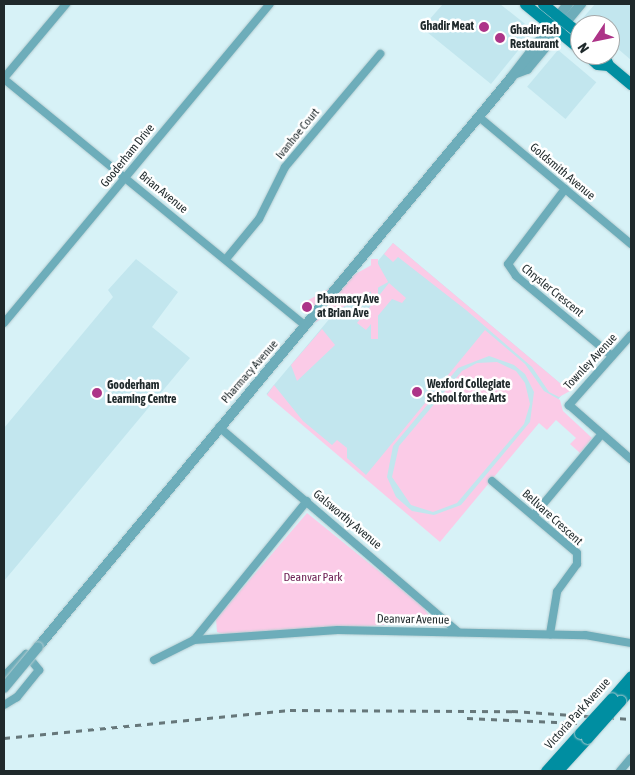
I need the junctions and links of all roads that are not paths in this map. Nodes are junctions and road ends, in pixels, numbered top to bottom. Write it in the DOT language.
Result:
graph roads {
  1 [pos="66,4"];
  2 [pos="270,4"];
  3 [pos="525,4"];
  4 [pos="543,4"];
  5 [pos="568,4"];
  6 [pos="581,4"];
  7 [pos="558,23"];
  8 [pos="570,29"];
  9 [pos="570,37"];
  10 [pos="380,54"];
  11 [pos="611,65"];
  12 [pos="4,79"];
  13 [pos="631,84"];
  14 [pos="479,117"];
  15 [pos="126,178"];
  16 [pos="565,189"];
  17 [pos="631,244"];
  18 [pos="226,259"];
  19 [pos="4,323"];
  20 [pos="306,326"];
  21 [pos="631,335"];
  22 [pos="612,356"];
  23 [pos="219,427"];
  24 [pos="601,435"];
  25 [pos="631,459"];
  26 [pos="492,481"];
  27 [pos="307,501"];
  28 [pos="534,515"];
  29 [pos="458,632"];
  30 [pos="550,634"];
  31 [pos="194,640"];
  32 [pos="631,642"];
  33 [pos="154,660"];
  34 [pos="4,676"];
  35 [pos="631,676"];
  36 [pos="4,688"];
  37 [pos="631,688"];
  38 [pos="616,699"];
  39 [pos="4,705"];
  40 [pos="583,735"];
  41 [pos="631,758"];
  42 [pos="546,771"];
  43 [pos="557,771"];
  44 [pos="620,771"];
  1 -- 12 [label="street"];
  2 -- 15 [label="street, Gooderham Drive"];
  3 -- 7 [label="main road"];
  4 -- 7 [label="main road"];
  5 -- 7 [label="street, Pharmacy Avenue"];
  6 -- 7 [label="street, Pharmacy Avenue"];
  7 -- 8 [label="main road"];
  7 -- 9 [label="main road"];
  7 -- 14 [label="street, Pharmacy Avenue"];
  10 -- 18 [label="street, Ivanhoe Court"];
  11 -- 13 [label="main road"];
  12 -- 15 [label="street, Brian Avenue"];
  14 -- 16 [label="street, Goldsmith Avenue"];
  14 -- 20 [label="street, Pharmacy Avenue"];
  15 -- 18 [label="street, Brian Avenue"];
  15 -- 19 [label="street, Gooderham Drive"];
  16 -- 17 [label="street, Goldsmith Avenue"];
  16 -- 22 [label="street, Chrysler Crescent"];
  18 -- 20 [label="street, Brian Avenue"];
  20 -- 23 [label="street, Pharmacy Avenue"];
  21 -- 22 [label="street, Townley Avenue"];
  22 -- 24 [label="street, Townley Avenue"];
  23 -- 27 [label="street, Galsworthy Avenue"];
  23 -- 36 [label="street, Pharmacy Avenue, bridge"];
  24 -- 25 [label="street"];
  24 -- 28 [label="street"];
  26 -- 28 [label="street, Bellvare Crescent"];
  27 -- 29 [label="street, Galsworthy Avenue"];
  27 -- 31 [label="street, Deanvar Avenue"];
  28 -- 30 [label="street, Bellvare Crescent"];
  29 -- 30 [label="street, Deanvar Avenue"];
  29 -- 31 [label="street, Deanvar Avenue"];
  30 -- 32 [label="street, Deanvar Avenue"];
  31 -- 33 [label="street, Deanvar Avenue"];
  34 -- 39 [label="street"];
  35 -- 38 [label="main road, Victoria Park Avenue"];
  37 -- 38 [label="main road, Victoria Park Avenue"];
  38 -- 40 [label="main road, Victoria Park Avenue, bridge"];
  40 -- 42 [label="main road, Victoria Park Avenue"];
  40 -- 43 [label="main road, Victoria Park Avenue"];
  41 -- 44 [label="street"];
}
